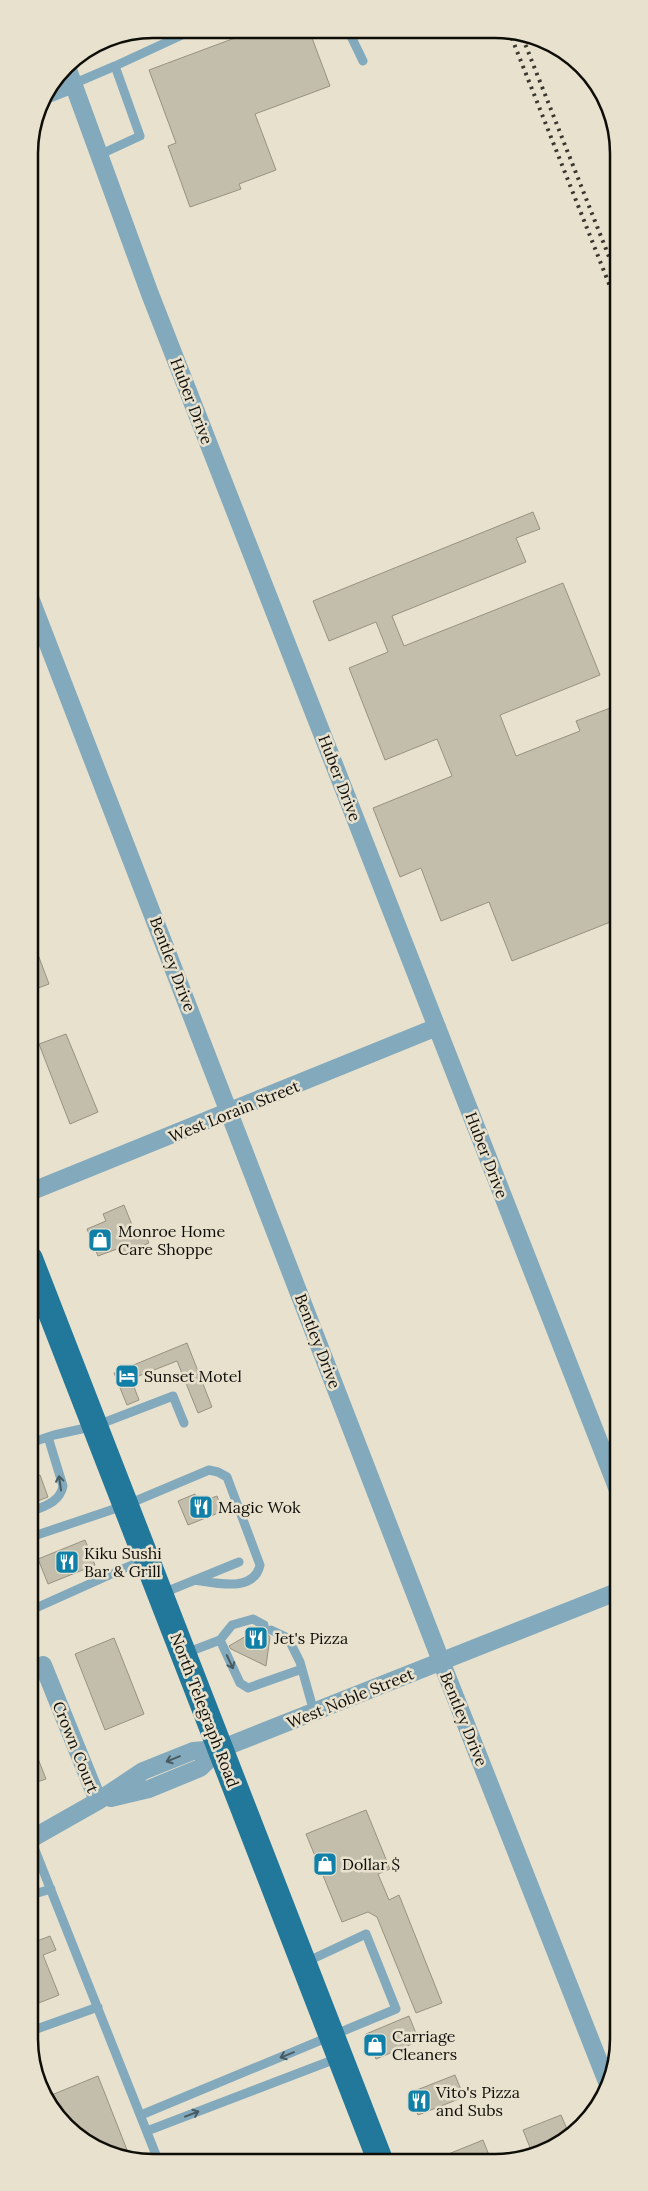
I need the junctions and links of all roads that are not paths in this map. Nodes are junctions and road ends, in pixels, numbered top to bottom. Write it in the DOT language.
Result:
graph roads {
  1 [pos="176,38"];
  2 [pos="352,38"];
  3 [pos="363,61"];
  4 [pos="115,66"];
  5 [pos="69,73"];
  6 [pos="73,84"];
  7 [pos="55,91"];
  8 [pos="99,155"];
  9 [pos="38,616"];
  10 [pos="437,1027"];
  11 [pos="231,1112"];
  12 [pos="38,1189"];
  13 [pos="38,1280"];
  14 [pos="184,1423"];
  15 [pos="95,1426"];
  16 [pos="48,1437"];
  17 [pos="38,1440"];
  18 [pos="610,1470"];
  19 [pos="126,1505"];
  20 [pos="38,1509"];
  21 [pos="38,1534"];
  22 [pos="146,1558"];
  23 [pos="239,1562"];
  24 [pos="194,1580"];
  25 [pos="160,1594"];
  26 [pos="610,1594"];
  27 [pos="38,1608"];
  28 [pos="220,1640"];
  29 [pos="184,1654"];
  30 [pos="441,1661"];
  31 [pos="44,1665"];
  32 [pos="302,1669"];
  33 [pos="314,1712"];
  34 [pos="220,1749"];
  35 [pos="98,1801"];
  36 [pos="38,1835"];
  37 [pos="38,1857"];
  38 [pos="50,1889"];
  39 [pos="38,1893"];
  40 [pos="304,1963"];
  41 [pos="98,2007"];
  42 [pos="38,2029"];
  43 [pos="336,2047"];
  44 [pos="604,2075"];
  45 [pos="141,2115"];
  46 [pos="147,2131"];
  47 [pos="156,2154"];
  48 [pos="378,2154"];
  1 -- 4 [label="lane"];
  2 -- 3 [label="lane"];
  4 -- 6 [label="lane"];
  4 -- 8 [label="lane"];
  5 -- 6 [label="street, Huber Drive"];
  6 -- 7 [label="street"];
  6 -- 8 [label="street, Huber Drive"];
  8 -- 10 [label="street, Huber Drive"];
  9 -- 11 [label="street, Bentley Drive"];
  10 -- 11 [label="street, West Lorain Street"];
  10 -- 18 [label="street, Huber Drive"];
  11 -- 12 [label="street, West Lorain Street"];
  11 -- 30 [label="street, Bentley Drive"];
  13 -- 15 [label="main road, North Telegraph Road"];
  14 -- 15 [label="lane"];
  15 -- 16 [label="lane"];
  15 -- 19 [label="main road, North Telegraph Road"];
  16 -- 17 [label="lane"];
  20 -- 16 [label="lane, one-way"];
  19 -- 21 [label="lane"];
  19 -- 22 [label="main road, North Telegraph Road"];
  19 -- 24 [label="lane"];
  22 -- 25 [label="main road, North Telegraph Road"];
  22 -- 27 [label="lane"];
  23 -- 24 [label="lane"];
  24 -- 25 [label="lane"];
  25 -- 29 [label="main road, North Telegraph Road"];
  26 -- 30 [label="street, West Noble Street"];
  28 -- 29 [label="lane"];
  28 -- 32 [label="lane, one-way"];
  28 -- 32 [label="lane"];
  29 -- 34 [label="main road, North Telegraph Road"];
  30 -- 33 [label="street, West Noble Street"];
  30 -- 44 [label="street, Bentley Drive"];
  31 -- 35 [label="street, Crown Court"];
  32 -- 33 [label="lane"];
  33 -- 34 [label="street, West Noble Street"];
  34 -- 35 [label="street, West Noble Street"];
  34 -- 40 [label="main road, North Telegraph Road"];
  35 -- 36 [label="street, West Noble Street"];
  37 -- 38 [label="lane"];
  38 -- 39 [label="lane"];
  38 -- 41 [label="lane"];
  40 -- 43 [label="main road, North Telegraph Road"];
  40 -- 43 [label="lane"];
  41 -- 42 [label="lane"];
  41 -- 45 [label="lane"];
  43 -- 45 [label="lane, one-way"];
  46 -- 43 [label="lane, one-way"];
  43 -- 48 [label="main road, North Telegraph Road"];
  45 -- 46 [label="lane"];
  46 -- 47 [label="lane"];
}
